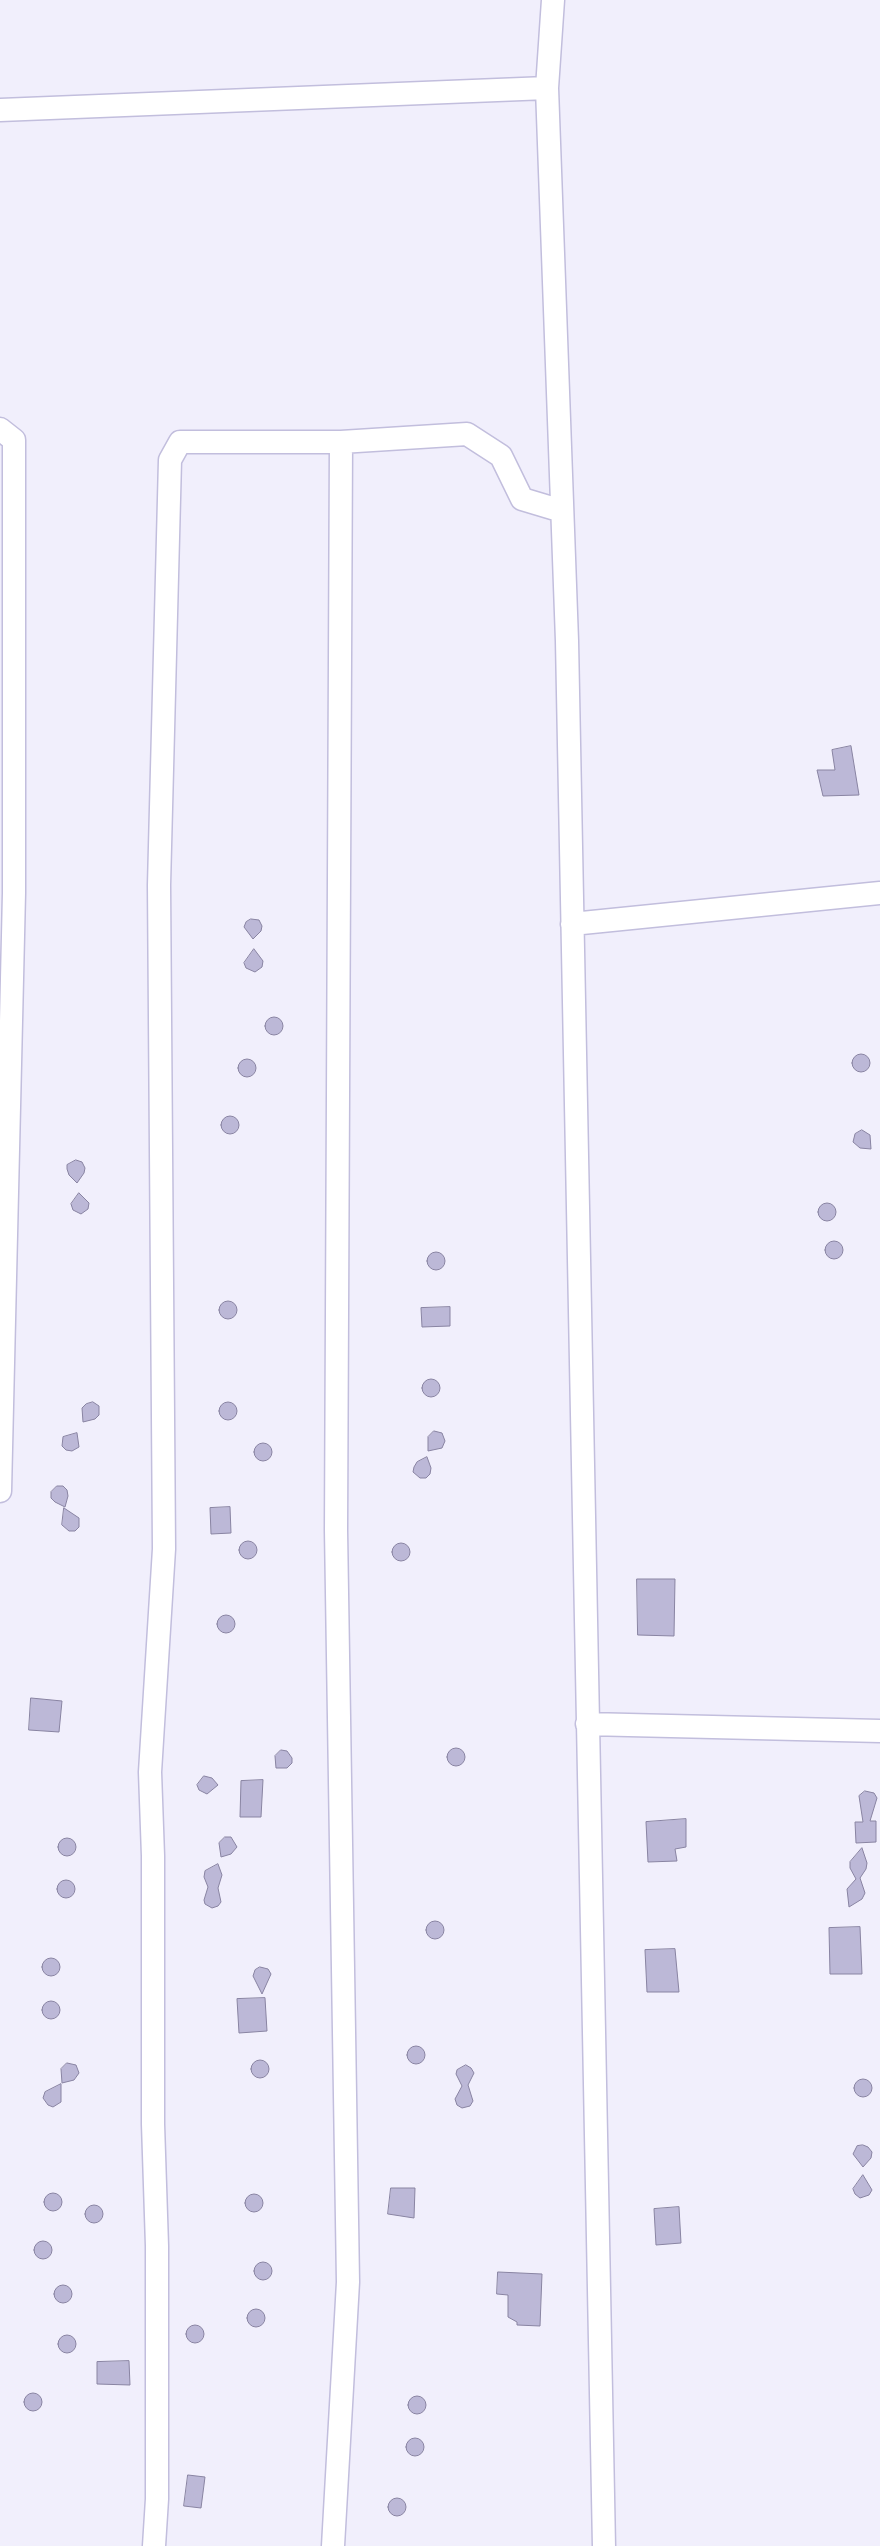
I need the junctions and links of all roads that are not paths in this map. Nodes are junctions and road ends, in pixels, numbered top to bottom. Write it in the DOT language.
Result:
graph roads {
  1 [pos="553,0"];
  2 [pos="547,88"];
  3 [pos="0,110"];
  4 [pos="0,429"];
  5 [pos="341,442"];
  6 [pos="562,511"];
  7 [pos="880,893"];
  8 [pos="572,924"];
  9 [pos="0,1491"];
  10 [pos="587,1724"];
  11 [pos="880,1731"];
  12 [pos="154,2546"];
  13 [pos="333,2546"];
  14 [pos="604,2546"];
  1 -- 2 [label="street"];
  2 -- 3 [label="street"];
  2 -- 6 [label="street"];
  4 -- 9 [label="street"];
  5 -- 6 [label="street"];
  5 -- 12 [label="street"];
  5 -- 13 [label="street"];
  6 -- 8 [label="street"];
  7 -- 8 [label="street"];
  8 -- 10 [label="street"];
  10 -- 11 [label="street"];
  10 -- 14 [label="street"];
}
